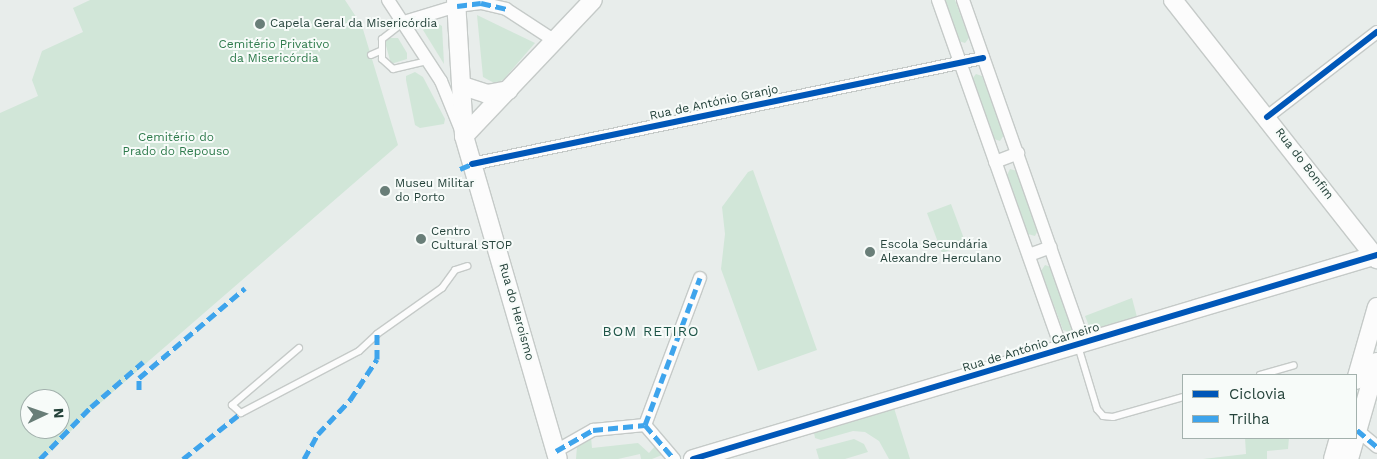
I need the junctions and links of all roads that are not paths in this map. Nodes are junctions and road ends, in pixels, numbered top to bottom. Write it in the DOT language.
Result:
graph roads {
  1 [pos="388,0"];
  2 [pos="593,0"];
  3 [pos="938,0"];
  4 [pos="963,0"];
  5 [pos="1173,0"];
  6 [pos="457,3"];
  7 [pos="508,5"];
  8 [pos="404,22"];
  9 [pos="1377,32"];
  10 [pos="555,41"];
  11 [pos="380,51"];
  12 [pos="371,55"];
  13 [pos="983,58"];
  14 [pos="429,61"];
  15 [pos="960,63"];
  16 [pos="441,81"];
  17 [pos="463,86"];
  18 [pos="509,90"];
  19 [pos="1267,117"];
  20 [pos="464,136"];
  21 [pos="1018,154"];
  22 [pos="995,162"];
  23 [pos="472,164"];
  24 [pos="1051,246"];
  25 [pos="1029,255"];
  26 [pos="1376,257"];
  27 [pos="467,266"];
  28 [pos="700,278"];
  29 [pos="1377,307"];
  30 [pos="1075,347"];
  31 [pos="299,348"];
  32 [pos="1377,362"];
  33 [pos="1294,365"];
  34 [pos="1263,374"];
  35 [pos="1357,377"];
  36 [pos="1182,397"];
  37 [pos="645,425"];
  38 [pos="1357,431"];
  39 [pos="1357,435"];
  40 [pos="1339,439"];
  41 [pos="1355,439"];
  42 [pos="1377,447"];
  43 [pos="557,455"];
  44 [pos="674,459"];
  45 [pos="693,459"];
  46 [pos="1333,459"];
  47 [pos="1349,459"];
  1 -- 8 [label="street"];
  2 -- 10 [label="street"];
  3 -- 15 [label="street"];
  4 -- 13 [label="street"];
  5 -- 19 [label="street, Rua do Bonfim"];
  6 -- 7 [label="street"];
  6 -- 8 [label="street"];
  6 -- 17 [label="street, Rua do Heroísmo"];
  7 -- 10 [label="street"];
  8 -- 11 [label="lane"];
  8 -- 14 [label="street"];
  9 -- 19 [label="street"];
  10 -- 18 [label="street"];
  11 -- 12 [label="lane"];
  11 -- 14 [label="lane"];
  13 -- 15 [label="street, Rua de António Granjo"];
  13 -- 21 [label="street"];
  14 -- 16 [label="street"];
  15 -- 22 [label="street"];
  15 -- 23 [label="street, Rua de António Granjo"];
  16 -- 17 [label="street"];
  16 -- 20 [label="street"];
  17 -- 18 [label="street"];
  17 -- 20 [label="street, Rua do Heroísmo"];
  18 -- 20 [label="street"];
  19 -- 26 [label="street, Rua do Bonfim"];
  20 -- 23 [label="street, Rua do Heroísmo"];
  21 -- 22 [label="street"];
  21 -- 24 [label="street"];
  22 -- 25 [label="street"];
  23 -- 43 [label="street, Rua do Heroísmo"];
  24 -- 25 [label="street"];
  24 -- 30 [label="street"];
  25 -- 30 [label="street"];
  26 -- 30 [label="street, Rua de António Carneiro"];
  27 -- 31 [label="lane"];
  28 -- 37 [label="street"];
  29 -- 35 [label="street"];
  30 -- 36 [label="lane"];
  30 -- 45 [label="street, Rua de António Carneiro"];
  32 -- 38 [label="street"];
  33 -- 34 [label="lane"];
  37 -- 43 [label="street"];
  37 -- 44 [label="street"];
  39 -- 42 [label="street"];
  40 -- 46 [label="street"];
  41 -- 47 [label="street"];
}
